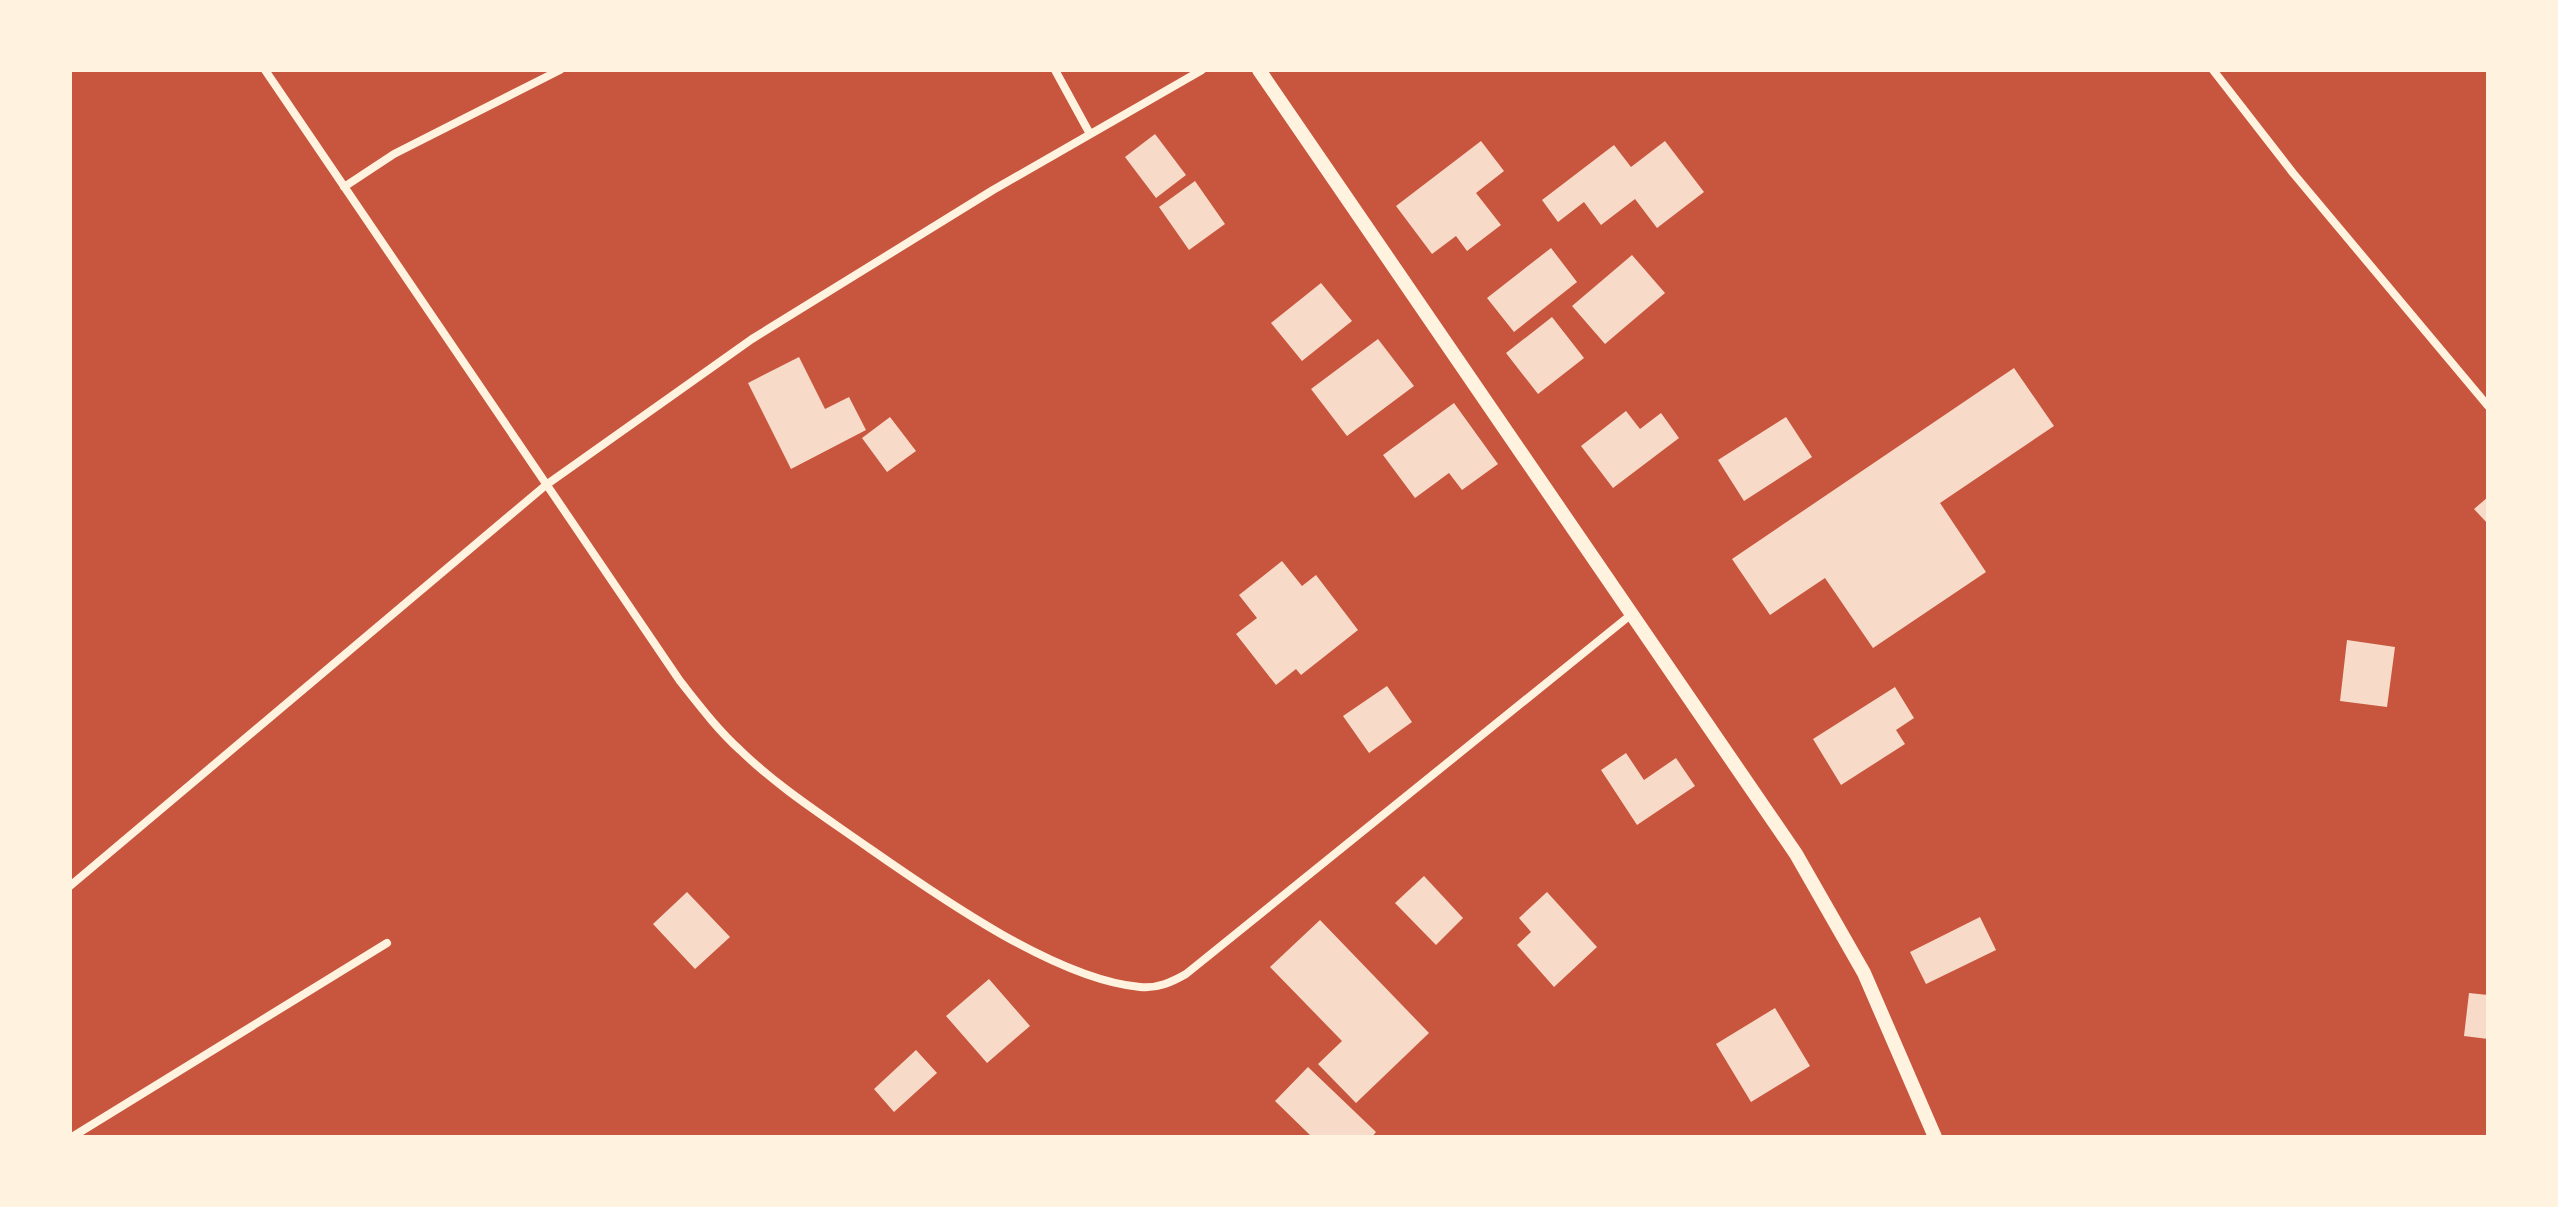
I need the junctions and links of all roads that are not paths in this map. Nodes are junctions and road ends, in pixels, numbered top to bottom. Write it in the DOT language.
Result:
graph roads {
  1 [pos="265,70"];
  2 [pos="560,70"];
  3 [pos="1055,70"];
  4 [pos="1202,70"];
  5 [pos="1259,70"];
  6 [pos="2213,70"];
  7 [pos="1090,134"];
  8 [pos="344,187"];
  9 [pos="2488,406"];
  10 [pos="546,485"];
  11 [pos="1634,613"];
  12 [pos="70,886"];
  13 [pos="387,943"];
  14 [pos="72,1137"];
  15 [pos="1935,1137"];
  1 -- 8 [label="street"];
  2 -- 8 [label="street"];
  3 -- 7 [label="street"];
  4 -- 7 [label="street"];
  5 -- 11 [label="street"];
  6 -- 9 [label="street"];
  7 -- 10 [label="street"];
  8 -- 10 [label="street"];
  10 -- 11 [label="street"];
  10 -- 12 [label="street"];
  11 -- 15 [label="street"];
  13 -- 14 [label="street"];
}
